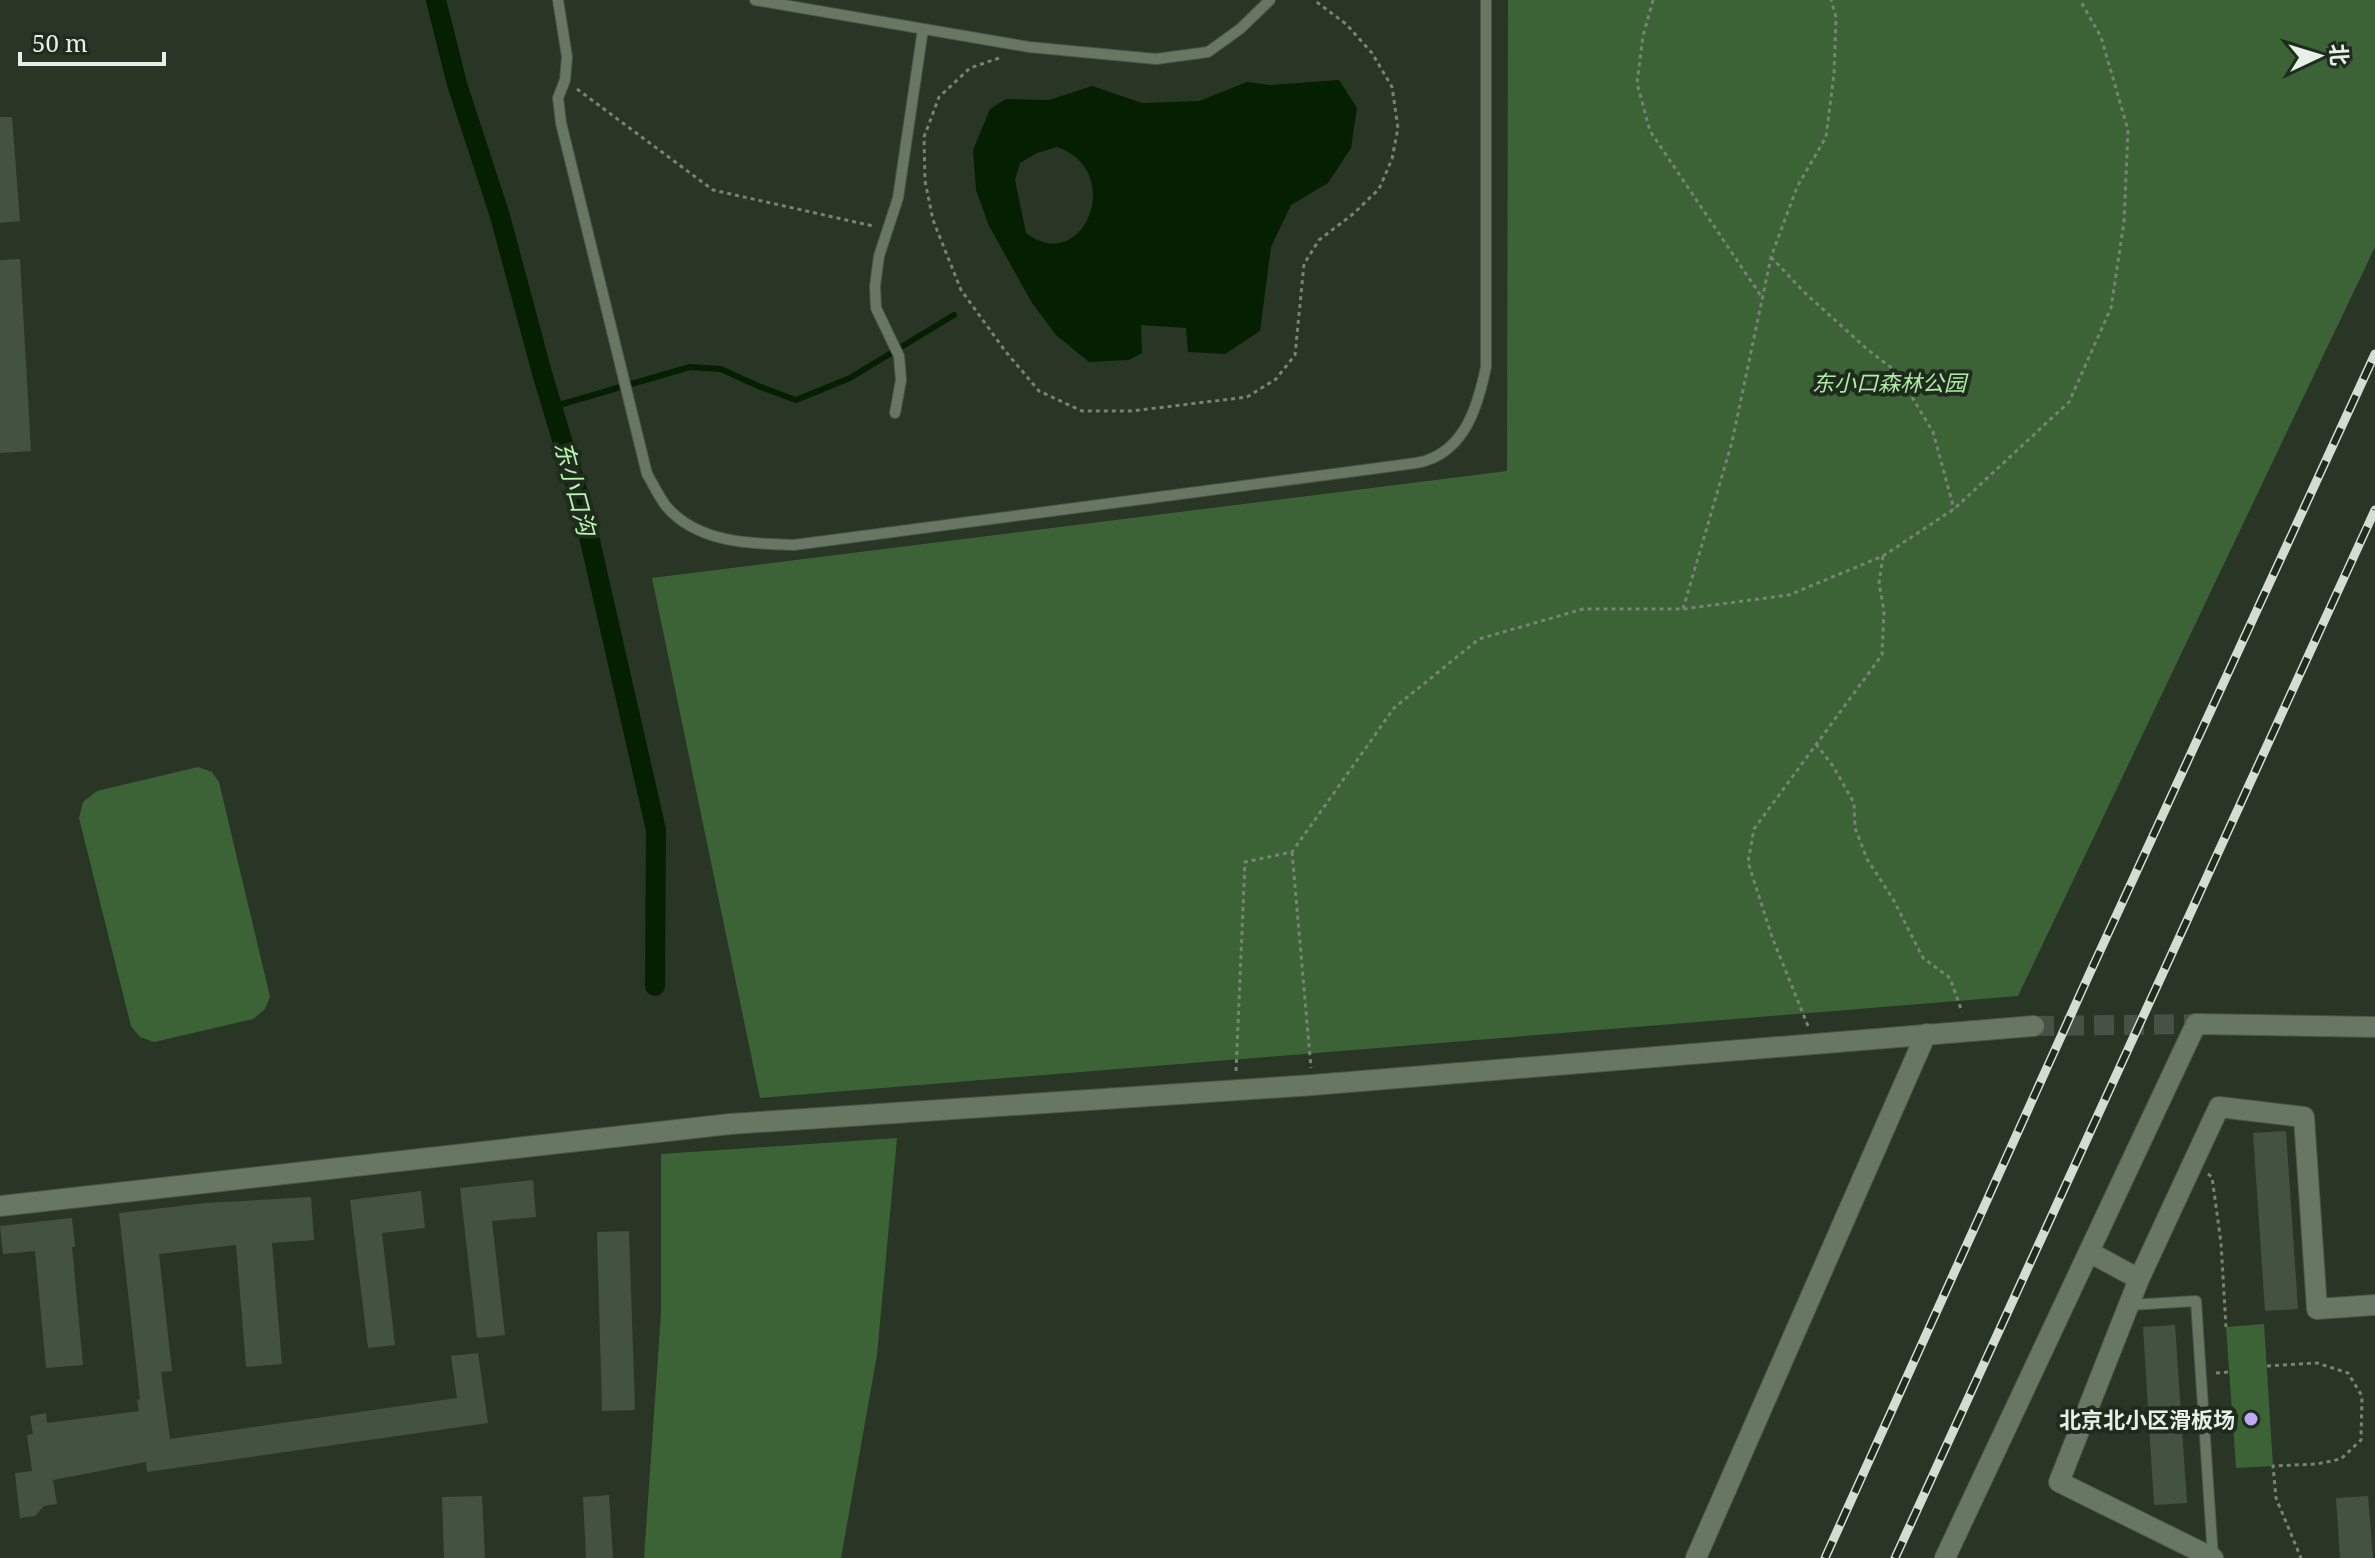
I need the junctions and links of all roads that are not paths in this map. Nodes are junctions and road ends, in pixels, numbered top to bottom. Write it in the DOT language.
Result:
graph roads {
  1 [pos="558,0"];
  2 [pos="755,0"];
  3 [pos="1270,0"];
  4 [pos="1486,0"];
  5 [pos="923,29"];
  6 [pos="895,413"];
  7 [pos="2034,1026"];
  8 [pos="2375,1027"];
  9 [pos="1926,1034"];
  10 [pos="0,1206"];
  11 [pos="2089,1252"];
  12 [pos="2139,1279"];
  13 [pos="2129,1305"];
  14 [pos="2375,1305"];
  15 [pos="1696,1558"];
  16 [pos="1945,1558"];
  17 [pos="2213,1558"];
  1 -- 4 [label="lane"];
  2 -- 5 [label="lane"];
  3 -- 5 [label="lane"];
  5 -- 6 [label="lane"];
  7 -- 9 [label="street"];
  8 -- 11 [label="street"];
  9 -- 10 [label="street"];
  9 -- 15 [label="street"];
  11 -- 12 [label="street"];
  11 -- 16 [label="street"];
  12 -- 13 [label="street"];
  12 -- 14 [label="street"];
  13 -- 17 [label="lane"];
  13 -- 17 [label="street"];
}
